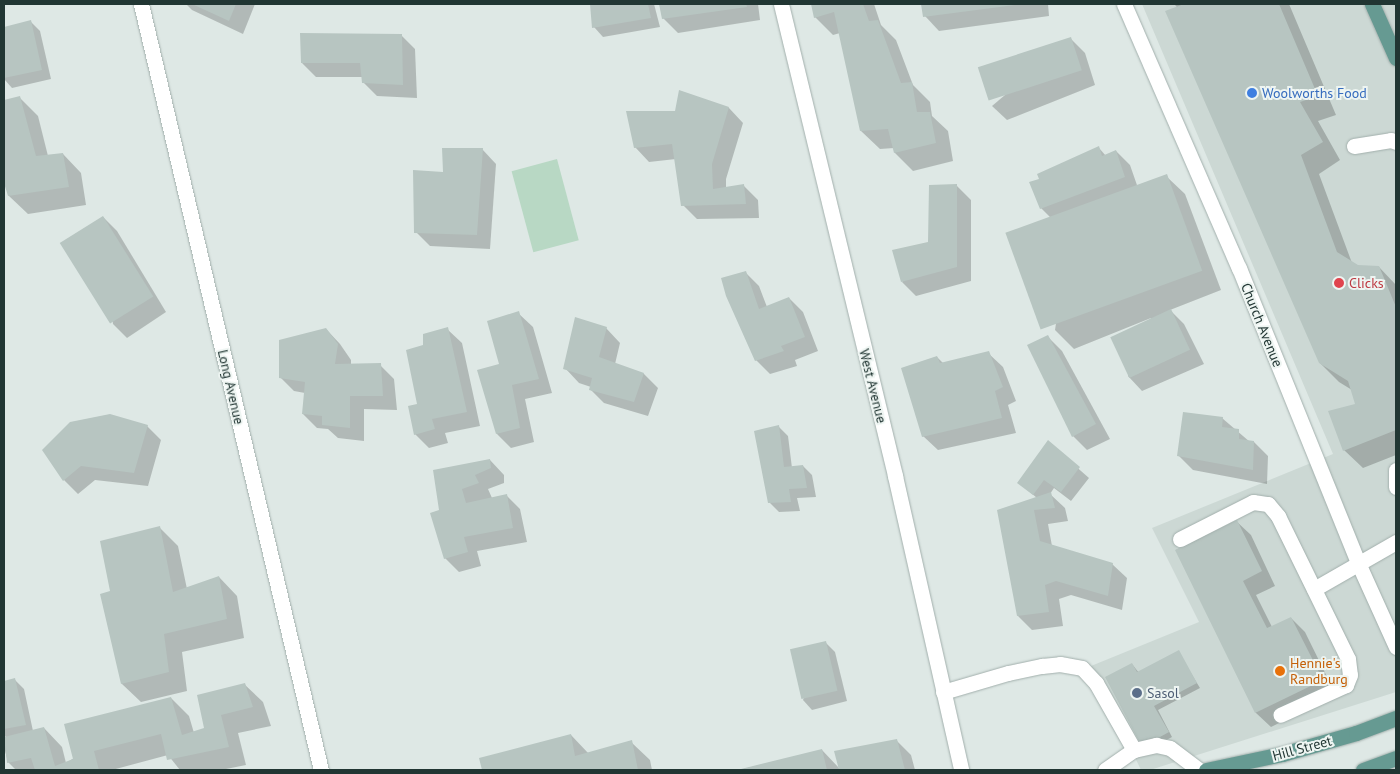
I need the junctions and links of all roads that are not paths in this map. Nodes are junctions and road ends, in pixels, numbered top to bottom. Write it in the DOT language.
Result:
graph roads {
  1 [pos="142,4"];
  2 [pos="782,4"];
  3 [pos="1124,4"];
  4 [pos="1372,4"];
  5 [pos="1396,58"];
  6 [pos="1396,142"];
  7 [pos="1354,146"];
  8 [pos="1396,470"];
  9 [pos="1396,487"];
  10 [pos="1180,539"];
  11 [pos="1396,542"];
  12 [pos="1359,565"];
  13 [pos="1314,589"];
  14 [pos="1396,647"];
  15 [pos="943,692"];
  16 [pos="1280,716"];
  17 [pos="1396,718"];
  18 [pos="1134,750"];
  19 [pos="1396,758"];
  20 [pos="1396,763"];
  21 [pos="321,770"];
  22 [pos="961,770"];
  23 [pos="1105,770"];
  24 [pos="1199,770"];
  25 [pos="1206,770"];
  26 [pos="1363,770"];
  27 [pos="1390,770"];
  1 -- 21 [label="street, Long Avenue"];
  2 -- 15 [label="street, West Avenue"];
  3 -- 12 [label="street, Church Avenue"];
  4 -- 5 [label="main road"];
  6 -- 7 [label="street"];
  8 -- 9 [label="street"];
  10 -- 13 [label="street"];
  11 -- 12 [label="street"];
  12 -- 13 [label="street"];
  12 -- 14 [label="street, Church Avenue"];
  13 -- 16 [label="street"];
  15 -- 18 [label="street"];
  15 -- 22 [label="street, West Avenue"];
  17 -- 25 [label="main road, Hill Street"];
  18 -- 23 [label="street"];
  18 -- 24 [label="street"];
  19 -- 26 [label="main road"];
  20 -- 27 [label="street"];
}
